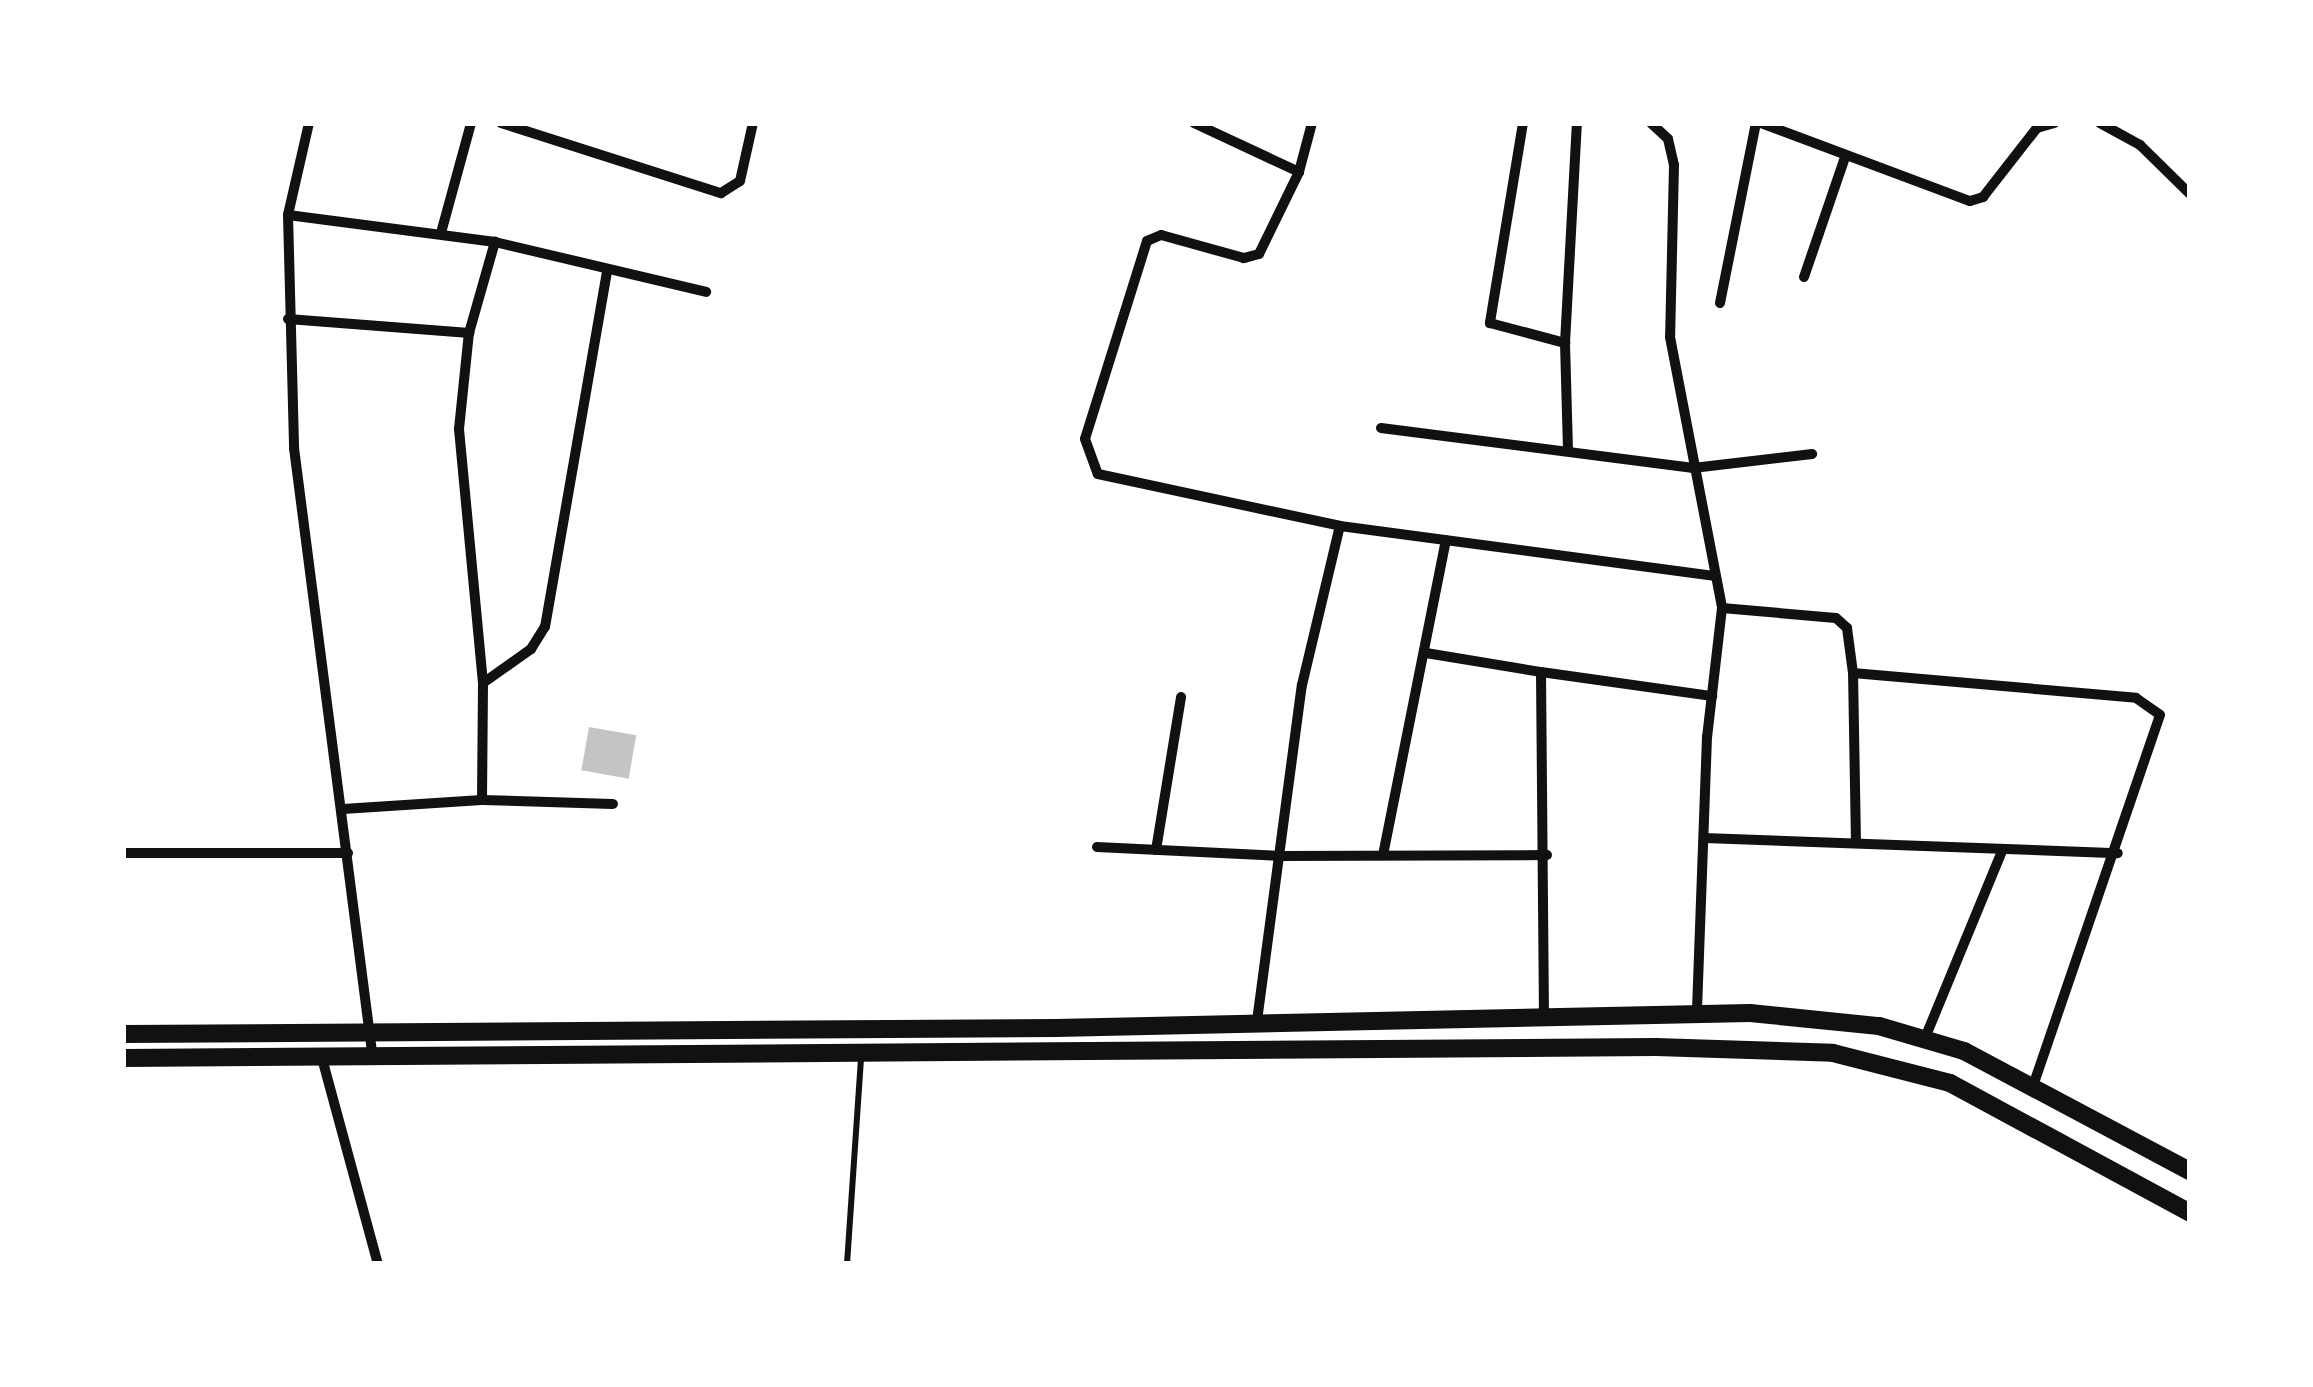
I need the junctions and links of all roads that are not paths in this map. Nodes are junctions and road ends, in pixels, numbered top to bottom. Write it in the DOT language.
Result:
graph roads {
  1 [pos="309,123"];
  2 [pos="471,123"];
  3 [pos="501,123"];
  4 [pos="753,123"];
  5 [pos="1194,123"];
  6 [pos="1312,123"];
  7 [pos="1523,123"];
  8 [pos="1577,123"];
  9 [pos="1651,123"];
  10 [pos="1758,123"];
  11 [pos="2054,123"];
  12 [pos="2100,123"];
  13 [pos="1845,157"];
  14 [pos="1299,172"];
  15 [pos="2190,194"];
  16 [pos="288,215"];
  17 [pos="441,232"];
  18 [pos="495,242"];
  19 [pos="607,270"];
  20 [pos="1804,277"];
  21 [pos="706,292"];
  22 [pos="1720,303"];
  23 [pos="288,319"];
  24 [pos="470,332"];
  25 [pos="1565,344"];
  26 [pos="1382,428"];
  27 [pos="1568,451"];
  28 [pos="1811,454"];
  29 [pos="1693,468"];
  30 [pos="1340,526"];
  31 [pos="1446,540"];
  32 [pos="1716,576"];
  33 [pos="1722,608"];
  34 [pos="1426,653"];
  35 [pos="1541,672"];
  36 [pos="1853,673"];
  37 [pos="483,683"];
  38 [pos="1712,696"];
  39 [pos="1181,697"];
  40 [pos="482,800"];
  41 [pos="613,804"];
  42 [pos="343,809"];
  43 [pos="1704,838"];
  44 [pos="1856,843"];
  45 [pos="1097,847"];
  46 [pos="2003,848"];
  47 [pos="1156,850"];
  48 [pos="123,853"];
  49 [pos="348,853"];
  50 [pos="2118,853"];
  51 [pos="1383,855"];
  52 [pos="1547,855"];
  53 [pos="1277,856"];
  54 [pos="1697,1011"];
  55 [pos="1544,1017"];
  56 [pos="1257,1021"];
  57 [pos="123,1034"];
  58 [pos="370,1036"];
  59 [pos="1925,1038"];
  60 [pos="123,1058"];
  61 [pos="861,1058"];
  62 [pos="373,1061"];
  63 [pos="323,1062"];
  64 [pos="2034,1084"];
  65 [pos="2190,1171"];
  66 [pos="2190,1213"];
  67 [pos="378,1264"];
  68 [pos="848,1264"];
  1 -- 16 [label="street"];
  2 -- 17 [label="street"];
  3 -- 4 [label="street"];
  5 -- 14 [label="street"];
  6 -- 14 [label="street"];
  7 -- 25 [label="street"];
  8 -- 25 [label="street"];
  9 -- 29 [label="street"];
  10 -- 13 [label="street"];
  10 -- 22 [label="street"];
  11 -- 13 [label="street"];
  12 -- 15 [label="street"];
  13 -- 20 [label="street"];
  14 -- 30 [label="street"];
  16 -- 17 [label="street"];
  16 -- 23 [label="street"];
  17 -- 18 [label="street"];
  18 -- 19 [label="street"];
  18 -- 24 [label="street"];
  19 -- 21 [label="street"];
  19 -- 37 [label="street"];
  23 -- 24 [label="street"];
  23 -- 42 [label="street"];
  24 -- 37 [label="street"];
  25 -- 27 [label="street"];
  26 -- 27 [label="street"];
  27 -- 29 [label="street"];
  28 -- 29 [label="street"];
  29 -- 32 [label="street"];
  30 -- 31 [label="street"];
  30 -- 53 [label="street"];
  31 -- 32 [label="street"];
  31 -- 34 [label="street"];
  32 -- 33 [label="street"];
  33 -- 36 [label="street"];
  33 -- 38 [label="street"];
  34 -- 35 [label="street"];
  34 -- 51 [label="street"];
  35 -- 38 [label="street"];
  35 -- 52 [label="street"];
  36 -- 44 [label="street"];
  36 -- 50 [label="street"];
  37 -- 40 [label="street"];
  38 -- 43 [label="street"];
  39 -- 47 [label="street"];
  40 -- 41 [label="street"];
  40 -- 42 [label="street"];
  42 -- 49 [label="street"];
  43 -- 44 [label="street"];
  43 -- 54 [label="street"];
  44 -- 46 [label="street"];
  45 -- 47 [label="street"];
  46 -- 50 [label="street"];
  46 -- 59 [label="street"];
  47 -- 53 [label="street"];
  48 -- 49 [label="street"];
  49 -- 58 [label="street"];
  50 -- 64 [label="street"];
  51 -- 52 [label="street"];
  51 -- 53 [label="street"];
  52 -- 55 [label="street"];
  53 -- 56 [label="street"];
  54 -- 55 [label="highway"];
  54 -- 59 [label="highway"];
  55 -- 56 [label="highway"];
  56 -- 58 [label="highway"];
  57 -- 58 [label="highway"];
  58 -- 62 [label="street"];
  59 -- 64 [label="highway"];
  60 -- 63 [label="highway"];
  61 -- 62 [label="highway"];
  61 -- 66 [label="highway"];
  61 -- 68 [label="lane"];
  62 -- 63 [label="highway"];
  63 -- 67 [label="street"];
  64 -- 65 [label="highway"];
}
